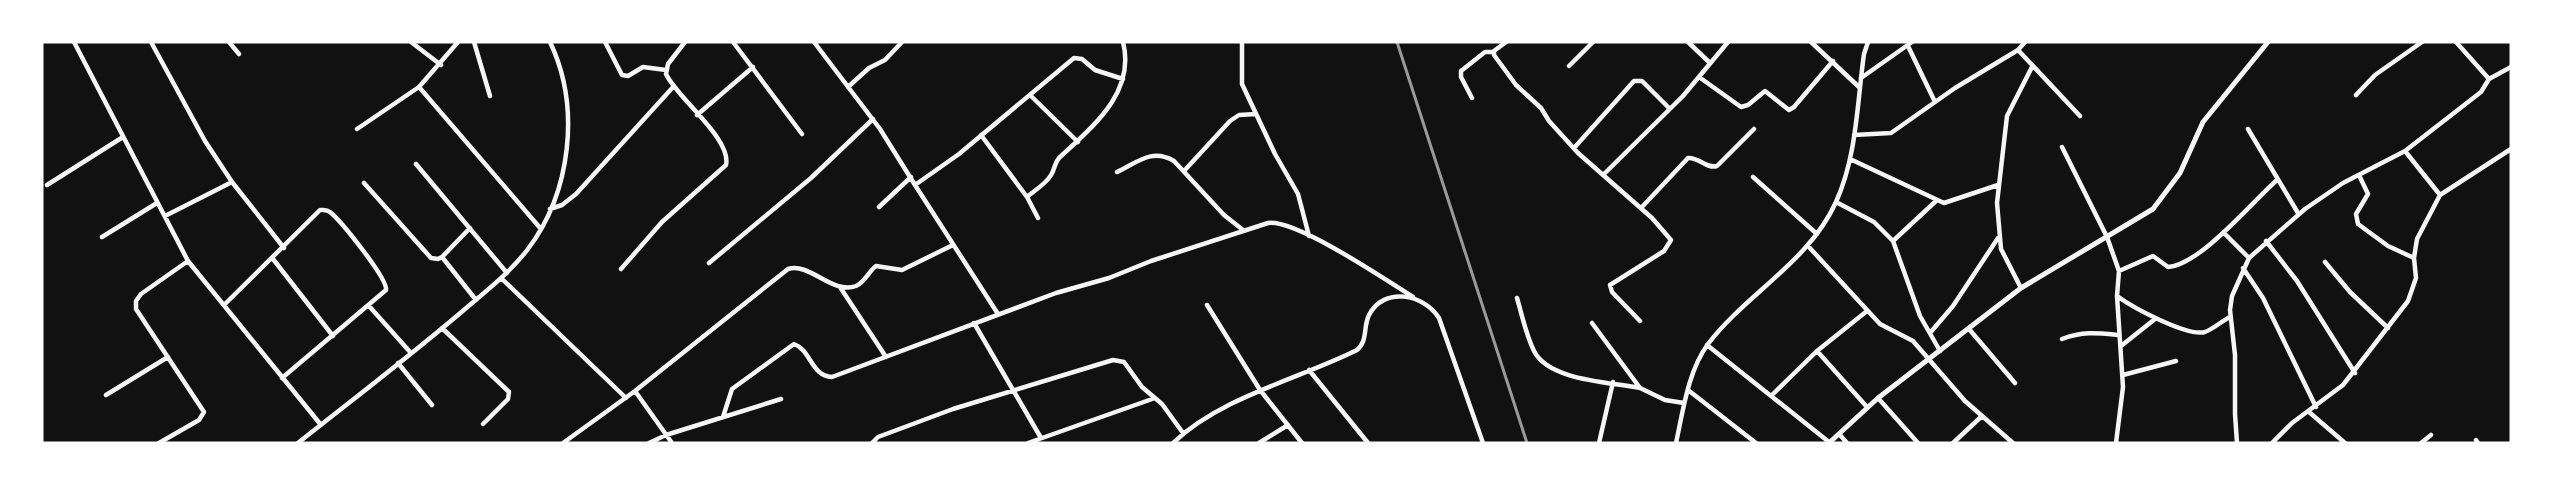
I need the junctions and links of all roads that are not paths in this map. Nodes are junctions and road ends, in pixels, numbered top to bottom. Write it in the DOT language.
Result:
graph roads {
  1 [pos="74,42"];
  2 [pos="151,42"];
  3 [pos="229,42"];
  4 [pos="411,42"];
  5 [pos="458,42"];
  6 [pos="474,42"];
  7 [pos="550,42"];
  8 [pos="605,42"];
  9 [pos="733,42"];
  10 [pos="814,42"];
  11 [pos="902,42"];
  12 [pos="1123,42"];
  13 [pos="1242,42"];
  14 [pos="1506,42"];
  15 [pos="1593,42"];
  16 [pos="1688,42"];
  17 [pos="1728,42"];
  18 [pos="1810,42"];
  19 [pos="1868,42"];
  20 [pos="2025,42"];
  21 [pos="2268,42"];
  22 [pos="2422,42"];
  23 [pos="2456,42"];
  24 [pos="683,43"];
  25 [pos="1910,44"];
  26 [pos="2018,50"];
  27 [pos="1493,52"];
  28 [pos="239,54"];
  29 [pos="1833,61"];
  30 [pos="1710,63"];
  31 [pos="441,65"];
  32 [pos="1569,66"];
  33 [pos="753,67"];
  34 [pos="2032,67"];
  35 [pos="2511,67"];
  36 [pos="666,70"];
  37 [pos="1699,77"];
  38 [pos="1861,78"];
  39 [pos="1124,79"];
  40 [pos="2488,79"];
  41 [pos="674,86"];
  42 [pos="419,87"];
  43 [pos="848,87"];
  44 [pos="1859,87"];
  45 [pos="1030,95"];
  46 [pos="2356,95"];
  47 [pos="490,96"];
  48 [pos="1472,98"];
  49 [pos="1935,102"];
  50 [pos="1670,108"];
  51 [pos="1256,114"];
  52 [pos="697,115"];
  53 [pos="2080,116"];
  54 [pos="873,119"];
  55 [pos="357,129"];
  56 [pos="1754,129"];
  57 [pos="2248,129"];
  58 [pos="802,134"];
  59 [pos="981,135"];
  60 [pos="1854,135"];
  61 [pos="123,137"];
  62 [pos="1078,142"];
  63 [pos="2062,147"];
  64 [pos="1574,148"];
  65 [pos="2511,149"];
  66 [pos="2406,151"];
  67 [pos="1850,159"];
  68 [pos="416,164"];
  69 [pos="1184,171"];
  70 [pos="1117,172"];
  71 [pos="1603,175"];
  72 [pos="2359,175"];
  73 [pos="911,177"];
  74 [pos="1753,177"];
  75 [pos="2277,180"];
  76 [pos="232,182"];
  77 [pos="364,183"];
  78 [pos="47,185"];
  79 [pos="915,185"];
  80 [pos="1998,185"];
  81 [pos="2440,195"];
  82 [pos="1026,196"];
  83 [pos="1936,201"];
  84 [pos="1836,202"];
  85 [pos="157,203"];
  86 [pos="879,207"];
  87 [pos="1641,208"];
  88 [pos="550,209"];
  89 [pos="2298,213"];
  90 [pos="165,216"];
  91 [pos="1038,218"];
  92 [pos="470,228"];
  93 [pos="541,230"];
  94 [pos="1243,230"];
  95 [pos="2224,233"];
  96 [pos="1817,234"];
  97 [pos="1309,236"];
  98 [pos="102,237"];
  99 [pos="1999,237"];
  100 [pos="2107,237"];
  101 [pos="1893,241"];
  102 [pos="2266,241"];
  103 [pos="954,245"];
  104 [pos="1808,246"];
  105 [pos="284,248"];
  106 [pos="442,257"];
  107 [pos="2249,258"];
  108 [pos="2414,258"];
  109 [pos="273,259"];
  110 [pos="188,261"];
  111 [pos="2325,262"];
  112 [pos="709,263"];
  113 [pos="2243,268"];
  114 [pos="621,269"];
  115 [pos="2119,271"];
  116 [pos="507,273"];
  117 [pos="501,278"];
  118 [pos="840,286"];
  119 [pos="2021,288"];
  120 [pos="2117,296"];
  121 [pos="1413,297"];
  122 [pos="1517,298"];
  123 [pos="476,300"];
  124 [pos="224,305"];
  125 [pos="1207,305"];
  126 [pos="369,306"];
  127 [pos="1867,311"];
  128 [pos="998,314"];
  129 [pos="2230,317"];
  130 [pos="2155,319"];
  131 [pos="1640,321"];
  132 [pos="974,323"];
  133 [pos="1592,323"];
  134 [pos="442,328"];
  135 [pos="2388,328"];
  136 [pos="1969,329"];
  137 [pos="1930,333"];
  138 [pos="2120,335"];
  139 [pos="333,336"];
  140 [pos="2062,339"];
  141 [pos="1707,345"];
  142 [pos="2121,346"];
  143 [pos="1817,351"];
  144 [pos="1940,351"];
  145 [pos="411,353"];
  146 [pos="168,357"];
  147 [pos="886,357"];
  148 [pos="1929,358"];
  149 [pos="2176,362"];
  150 [pos="399,363"];
  151 [pos="1309,370"];
  152 [pos="2355,373"];
  153 [pos="2123,375"];
  154 [pos="282,378"];
  155 [pos="1613,382"];
  156 [pos="2016,383"];
  157 [pos="1640,388"];
  158 [pos="1014,390"];
  159 [pos="1260,390"];
  160 [pos="1688,390"];
  161 [pos="635,392"];
  162 [pos="1772,394"];
  163 [pos="106,395"];
  164 [pos="626,398"];
  165 [pos="1155,398"];
  166 [pos="1878,398"];
  167 [pos="781,399"];
  168 [pos="1684,403"];
  169 [pos="432,405"];
  170 [pos="1867,407"];
  171 [pos="2316,407"];
  172 [pos="2309,412"];
  173 [pos="1982,416"];
  174 [pos="723,417"];
  175 [pos="483,424"];
  176 [pos="1288,424"];
  177 [pos="321,425"];
  178 [pos="1184,433"];
  179 [pos="666,435"];
  180 [pos="1840,435"];
  181 [pos="2431,435"];
  182 [pos="1041,438"];
  183 [pos="2342,442"];
  184 [pos="159,443"];
  185 [pos="299,443"];
  186 [pos="563,443"];
  187 [pos="649,443"];
  188 [pos="672,443"];
  189 [pos="872,443"];
  190 [pos="1028,443"];
  191 [pos="1173,443"];
  192 [pos="1259,443"];
  193 [pos="1302,443"];
  194 [pos="1368,443"];
  195 [pos="1483,443"];
  196 [pos="1599,443"];
  197 [pos="1676,443"];
  198 [pos="1756,443"];
  199 [pos="1829,443"];
  200 [pos="1847,443"];
  201 [pos="1918,443"];
  202 [pos="1953,443"];
  203 [pos="2013,443"];
  204 [pos="2116,443"];
  205 [pos="2237,443"];
  206 [pos="2272,443"];
  207 [pos="2421,443"];
  1 -- 61 [label="street"];
  2 -- 76 [label="street"];
  3 -- 28 [label="street"];
  4 -- 31 [label="street"];
  5 -- 31 [label="street"];
  6 -- 47 [label="street"];
  7 -- 88 [label="street"];
  8 -- 36 [label="street"];
  9 -- 33 [label="street"];
  10 -- 43 [label="street"];
  11 -- 43 [label="street"];
  12 -- 39 [label="street"];
  13 -- 51 [label="street"];
  14 -- 27 [label="street"];
  15 -- 32 [label="street"];
  16 -- 30 [label="street"];
  17 -- 30 [label="street"];
  18 -- 29 [label="street"];
  19 -- 38 [label="street"];
  20 -- 26 [label="street"];
  21 -- 100 [label="street"];
  22 -- 46 [label="street"];
  23 -- 40 [label="street"];
  24 -- 36 [label="street"];
  25 -- 38 [label="street"];
  25 -- 49 [label="street"];
  26 -- 34 [label="street"];
  26 -- 49 [label="street"];
  27 -- 48 [label="street"];
  27 -- 64 [label="street"];
  29 -- 37 [label="street"];
  29 -- 44 [label="street"];
  30 -- 37 [label="street"];
  31 -- 42 [label="street"];
  33 -- 52 [label="street"];
  33 -- 58 [label="street"];
  34 -- 53 [label="street"];
  34 -- 80 [label="street"];
  35 -- 40 [label="street"];
  36 -- 41 [label="street"];
  37 -- 50 [label="street"];
  38 -- 44 [label="street"];
  39 -- 45 [label="street"];
  39 -- 62 [label="street"];
  40 -- 66 [label="street"];
  41 -- 52 [label="street"];
  41 -- 88 [label="street"];
  42 -- 55 [label="street"];
  42 -- 93 [label="street"];
  43 -- 54 [label="street"];
  44 -- 60 [label="street"];
  45 -- 59 [label="street"];
  45 -- 62 [label="street"];
  49 -- 60 [label="street"];
  50 -- 64 [label="street"];
  50 -- 71 [label="street"];
  51 -- 69 [label="street"];
  51 -- 97 [label="street"];
  52 -- 114 [label="street"];
  54 -- 73 [label="street"];
  54 -- 112 [label="street"];
  56 -- 87 [label="street"];
  57 -- 75 [label="street"];
  59 -- 79 [label="street"];
  59 -- 82 [label="street"];
  60 -- 67 [label="street"];
  61 -- 78 [label="street"];
  61 -- 85 [label="street"];
  62 -- 82 [label="street"];
  63 -- 100 [label="street"];
  64 -- 71 [label="street"];
  65 -- 81 [label="street"];
  66 -- 72 [label="street"];
  66 -- 81 [label="street"];
  67 -- 83 [label="street"];
  67 -- 84 [label="street"];
  68 -- 92 [label="street"];
  69 -- 70 [label="street"];
  69 -- 94 [label="street"];
  71 -- 87 [label="street"];
  72 -- 89 [label="street"];
  72 -- 108 [label="street"];
  73 -- 79 [label="street"];
  73 -- 86 [label="street"];
  74 -- 96 [label="street"];
  75 -- 89 [label="street"];
  75 -- 95 [label="street"];
  76 -- 90 [label="street"];
  76 -- 105 [label="street"];
  77 -- 106 [label="street"];
  79 -- 103 [label="street"];
  80 -- 83 [label="street"];
  80 -- 99 [label="street"];
  81 -- 108 [label="street"];
  82 -- 91 [label="street"];
  83 -- 101 [label="street"];
  84 -- 96 [label="street"];
  84 -- 101 [label="street"];
  85 -- 90 [label="street"];
  85 -- 98 [label="street"];
  87 -- 131 [label="street"];
  88 -- 93 [label="street"];
  89 -- 102 [label="street"];
  90 -- 110 [label="street"];
  92 -- 106 [label="street"];
  92 -- 116 [label="street"];
  93 -- 116 [label="street"];
  94 -- 97 [label="street"];
  94 -- 128 [label="street"];
  95 -- 107 [label="street"];
  95 -- 115 [label="street"];
  96 -- 104 [label="street"];
  97 -- 121 [label="street"];
  99 -- 119 [label="street"];
  99 -- 137 [label="street"];
  100 -- 115 [label="street"];
  100 -- 119 [label="street"];
  101 -- 137 [label="street"];
  102 -- 107 [label="street"];
  102 -- 152 [label="street"];
  103 -- 118 [label="street"];
  103 -- 128 [label="street"];
  104 -- 127 [label="street"];
  104 -- 141 [label="street"];
  105 -- 109 [label="street"];
  105 -- 126 [label="street"];
  106 -- 123 [label="street"];
  107 -- 113 [label="street"];
  108 -- 135 [label="street"];
  109 -- 124 [label="street"];
  109 -- 139 [label="street"];
  110 -- 124 [label="street"];
  110 -- 146 [label="street"];
  111 -- 135 [label="street"];
  113 -- 129 [label="street"];
  113 -- 171 [label="street"];
  115 -- 120 [label="street"];
  116 -- 117 [label="street"];
  117 -- 123 [label="street"];
  117 -- 164 [label="street"];
  118 -- 147 [label="street"];
  118 -- 161 [label="street"];
  119 -- 136 [label="street"];
  120 -- 130 [label="street"];
  120 -- 138 [label="street"];
  121 -- 151 [label="street"];
  121 -- 195 [label="street"];
  122 -- 155 [label="street"];
  123 -- 134 [label="street"];
  124 -- 154 [label="street"];
  125 -- 159 [label="street"];
  126 -- 139 [label="street"];
  126 -- 145 [label="street"];
  127 -- 143 [label="street"];
  127 -- 148 [label="street"];
  128 -- 132 [label="street"];
  129 -- 130 [label="street"];
  129 -- 205 [label="street"];
  130 -- 142 [label="street"];
  132 -- 147 [label="street"];
  132 -- 158 [label="street"];
  133 -- 157 [label="street"];
  134 -- 145 [label="street"];
  134 -- 175 [label="street"];
  135 -- 152 [label="street"];
  136 -- 144 [label="street"];
  136 -- 156 [label="street"];
  137 -- 144 [label="street"];
  138 -- 140 [label="street"];
  138 -- 142 [label="street"];
  139 -- 154 [label="street"];
  141 -- 160 [label="street"];
  141 -- 162 [label="street"];
  142 -- 153 [label="street"];
  143 -- 162 [label="street"];
  143 -- 170 [label="street"];
  144 -- 148 [label="street"];
  145 -- 150 [label="street"];
  146 -- 163 [label="street"];
  146 -- 184 [label="street"];
  147 -- 174 [label="street"];
  148 -- 166 [label="street"];
  148 -- 173 [label="street"];
  149 -- 153 [label="street"];
  150 -- 169 [label="street"];
  150 -- 177 [label="street"];
  151 -- 159 [label="street"];
  151 -- 194 [label="street"];
  152 -- 171 [label="street"];
  153 -- 204 [label="street"];
  154 -- 177 [label="street"];
  155 -- 157 [label="street"];
  155 -- 196 [label="street"];
  157 -- 168 [label="street"];
  158 -- 165 [label="street"];
  158 -- 182 [label="street"];
  158 -- 189 [label="street"];
  159 -- 176 [label="street"];
  159 -- 178 [label="street"];
  160 -- 168 [label="street"];
  160 -- 198 [label="street"];
  161 -- 164 [label="street"];
  161 -- 179 [label="street"];
  162 -- 199 [label="street"];
  164 -- 186 [label="street"];
  165 -- 178 [label="street"];
  165 -- 182 [label="street"];
  166 -- 170 [label="street"];
  166 -- 201 [label="street"];
  167 -- 174 [label="street"];
  168 -- 197 [label="street"];
  170 -- 180 [label="street"];
  171 -- 172 [label="street"];
  172 -- 183 [label="street"];
  172 -- 206 [label="street"];
  173 -- 202 [label="street"];
  173 -- 203 [label="street"];
  174 -- 179 [label="street"];
  176 -- 192 [label="street"];
  176 -- 193 [label="street"];
  177 -- 185 [label="street"];
  178 -- 191 [label="street"];
  179 -- 187 [label="street"];
  179 -- 188 [label="street"];
  180 -- 199 [label="street"];
  180 -- 200 [label="street"];
  181 -- 207 [label="street"];
  182 -- 190 [label="street"];
}
